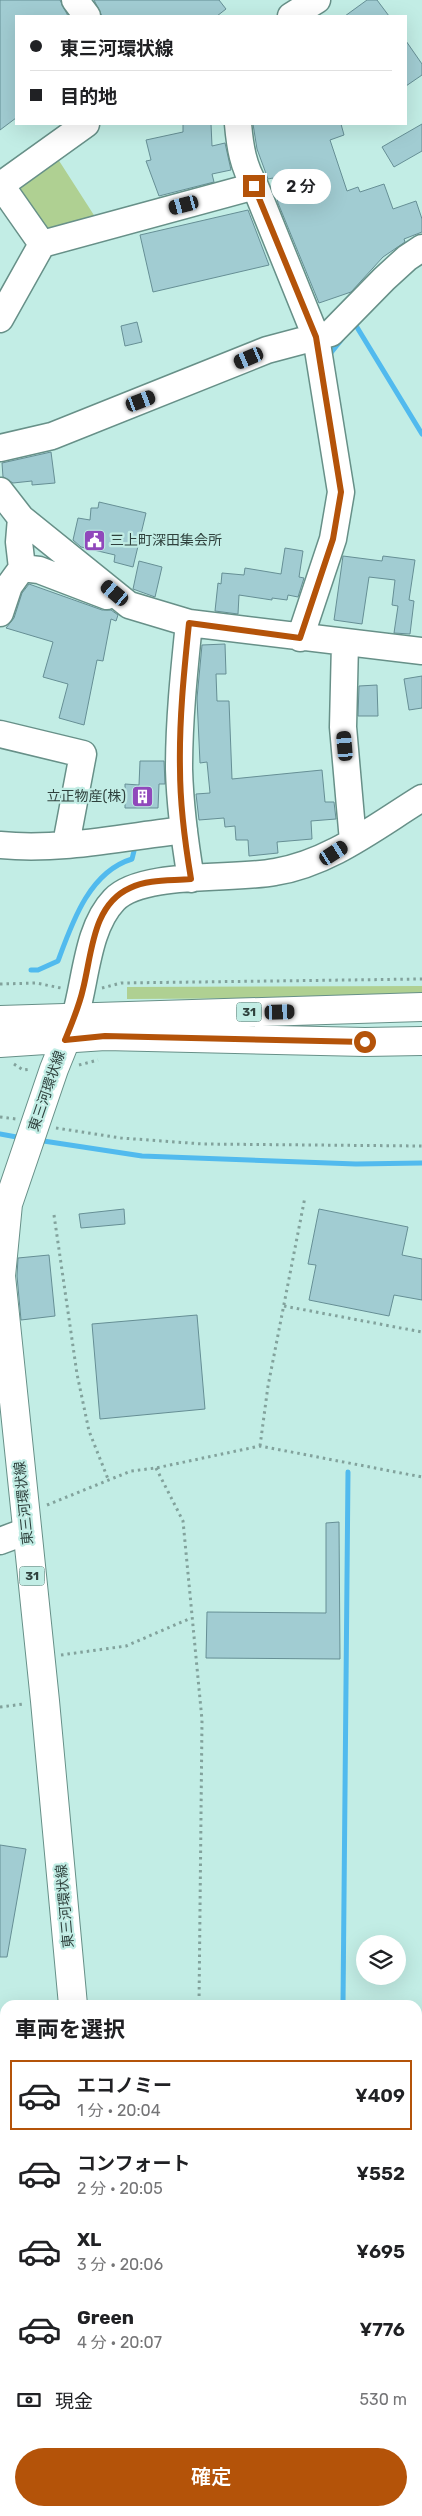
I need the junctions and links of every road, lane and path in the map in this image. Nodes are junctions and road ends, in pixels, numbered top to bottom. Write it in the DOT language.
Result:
graph roads {
  1 [pos="75,0"];
  2 [pos="316,0"];
  3 [pos="86,15"];
  4 [pos="292,15"];
  5 [pos="85,125"];
  6 [pos="238,125"];
  7 [pos="0,184"];
  8 [pos="254,186"];
  9 [pos="42,244"];
  10 [pos="422,248"];
  11 [pos="0,320"];
  12 [pos="316,337"];
  13 [pos="0,448"];
  14 [pos="0,491"];
  15 [pos="21,518"];
  16 [pos="10,579"];
  17 [pos="129,605"];
  18 [pos="0,613"];
  19 [pos="189,623"];
  20 [pos="300,638"];
  21 [pos="344,643"];
  22 [pos="422,650"];
  23 [pos="0,734"];
  24 [pos="422,798"];
  25 [pos="184,830"];
  26 [pos="353,841"];
  27 [pos="66,844"];
  28 [pos="0,845"];
  29 [pos="191,879"];
  30 [pos="422,979"];
  31 [pos="0,984"];
  32 [pos="84,988"];
  33 [pos="422,1007"];
  34 [pos="0,1020"];
  35 [pos="70,1028"];
  36 [pos="422,1041"];
  37 [pos="0,1043"];
  38 [pos="32,1137"];
  39 [pos="422,1146"];
  40 [pos="305,1197"];
  41 [pos="54,1215"];
  42 [pos="284,1306"];
  43 [pos="422,1332"];
  44 [pos="260,1446"];
  45 [pos="156,1468"];
  46 [pos="422,1477"];
  47 [pos="108,1480"];
  48 [pos="26,1522"];
  49 [pos="0,1541"];
  50 [pos="191,1618"];
  51 [pos="41,1661"];
  52 [pos="74,2000"];
  53 [pos="199,2000"];
  1 -- 3 [label="street"];
  2 -- 4 [label="street"];
  5 -- 7 [label="street"];
  6 -- 8 [label="street"];
  7 -- 9 [label="street"];
  8 -- 9 [label="street"];
  8 -- 12 [label="street"];
  9 -- 11 [label="street"];
  10 -- 12 [label="street"];
  12 -- 13 [label="street"];
  12 -- 20 [label="street"];
  14 -- 15 [label="street"];
  15 -- 16 [label="street"];
  15 -- 17 [label="street"];
  16 -- 17 [label="street"];
  16 -- 18 [label="street"];
  17 -- 19 [label="street"];
  19 -- 20 [label="street"];
  19 -- 25 [label="street"];
  20 -- 21 [label="street"];
  21 -- 22 [label="street"];
  21 -- 26 [label="street"];
  23 -- 27 [label="street"];
  24 -- 26 [label="street"];
  25 -- 27 [label="street"];
  25 -- 29 [label="street"];
  26 -- 29 [label="street"];
  27 -- 28 [label="street"];
  29 -- 32 [label="street"];
  30 -- 32 [label="path"];
  31 -- 32 [label="path"];
  32 -- 35 [label="street"];
  33 -- 35 [label="main road, 東三河環状線 / 31"];
  34 -- 35 [label="main road, 東三河環状線 / 31"];
  35 -- 36 [label="main road, 東三河環状線 / 31"];
  35 -- 37 [label="main road, 東三河環状線 / 31"];
  35 -- 38 [label="main road, 東三河環状線 / 31"];
  38 -- 39 [label="path"];
  38 -- 48 [label="main road, 東三河環状線 / 31"];
  40 -- 42 [label="path"];
  41 -- 47 [label="path"];
  42 -- 43 [label="path"];
  42 -- 44 [label="path"];
  44 -- 45 [label="path"];
  44 -- 46 [label="path"];
  45 -- 47 [label="path"];
  45 -- 50 [label="path"];
  47 -- 48 [label="path"];
  48 -- 49 [label="street"];
  48 -- 51 [label="main road, 東三河環状線 / 31"];
  50 -- 51 [label="path"];
  50 -- 53 [label="path"];
  51 -- 52 [label="main road, 東三河環状線 / 31"];
}
